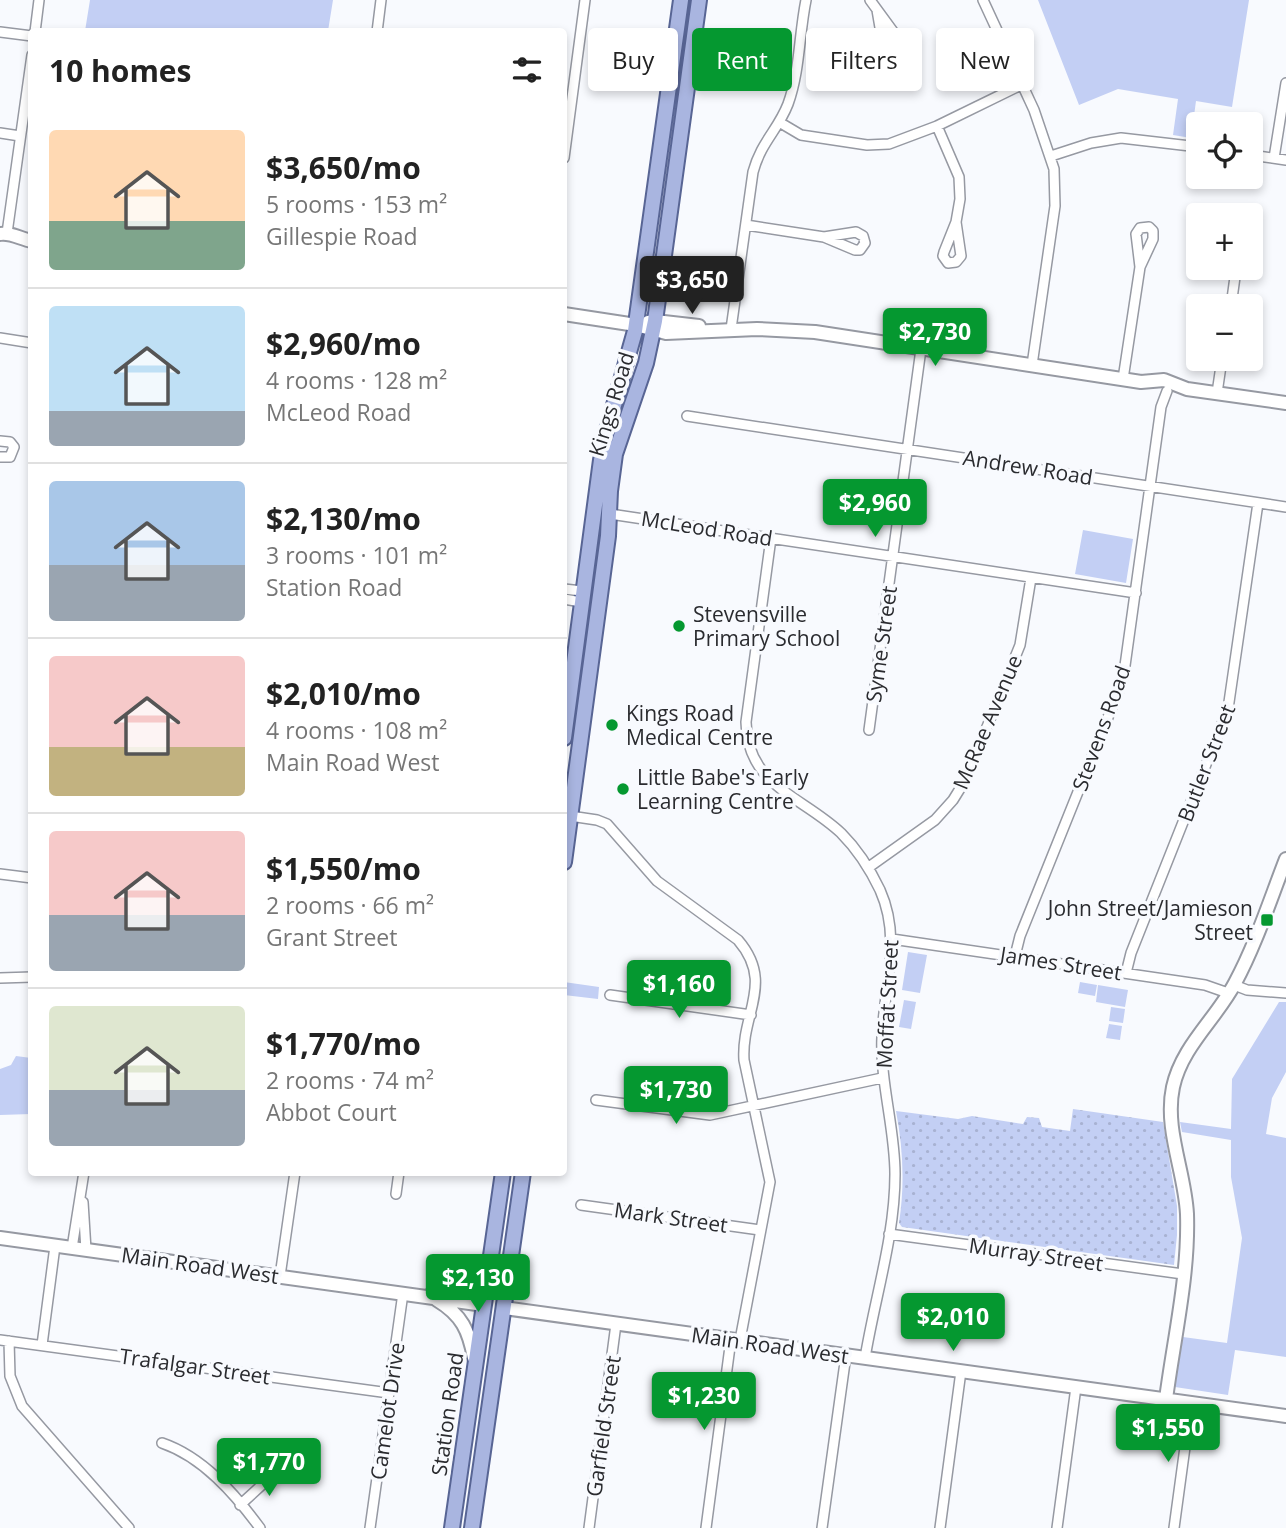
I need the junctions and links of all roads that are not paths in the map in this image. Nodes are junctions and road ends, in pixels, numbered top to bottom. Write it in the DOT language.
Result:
graph roads {
  1 [pos="39,0"];
  2 [pos="381,0"];
  3 [pos="585,0"];
  4 [pos="681,0"];
  5 [pos="699,0"];
  6 [pos="806,0"];
  7 [pos="870,0"];
  8 [pos="984,0"];
  9 [pos="877,10"];
  10 [pos="36,28"];
  11 [pos="378,28"];
  12 [pos="997,28"];
  13 [pos="0,32"];
  14 [pos="28,36"];
  15 [pos="567,74"];
  16 [pos="575,75"];
  17 [pos="28,82"];
  18 [pos="1286,83"];
  19 [pos="1009,91"];
  20 [pos="1026,91"];
  21 [pos="779,121"];
  22 [pos="937,126"];
  23 [pos="0,133"];
  24 [pos="20,136"];
  25 [pos="567,136"];
  26 [pos="1186,146"];
  27 [pos="1051,156"];
  28 [pos="1263,157"];
  29 [pos="1274,158"];
  30 [pos="1286,160"];
  31 [pos="956,222"];
  32 [pos="746,225"];
  33 [pos="4,233"];
  34 [pos="824,237"];
  35 [pos="28,240"];
  36 [pos="1140,268"];
  37 [pos="567,314"];
  38 [pos="636,325"];
  39 [pos="654,326"];
  40 [pos="731,329"];
  41 [pos="0,338"];
  42 [pos="28,342"];
  43 [pos="921,349"];
  44 [pos="1031,366"];
  45 [pos="1220,371"];
  46 [pos="1124,379"];
  47 [pos="1164,387"];
  48 [pos="1217,393"];
  49 [pos="1286,403"];
  50 [pos="687,416"];
  51 [pos="0,441"];
  52 [pos="907,449"];
  53 [pos="0,457"];
  54 [pos="1150,486"];
  55 [pos="1258,503"];
  56 [pos="1286,507"];
  57 [pos="610,514"];
  58 [pos="771,538"];
  59 [pos="893,556"];
  60 [pos="1031,578"];
  61 [pos="567,590"];
  62 [pos="1136,593"];
  63 [pos="582,596"];
  64 [pos="600,597"];
  65 [pos="567,598"];
  66 [pos="567,714"];
  67 [pos="869,730"];
  68 [pos="567,815"];
  69 [pos="1286,859"];
  70 [pos="869,867"];
  71 [pos="0,874"];
  72 [pos="28,878"];
  73 [pos="892,939"];
  74 [pos="1015,956"];
  75 [pos="1126,973"];
  76 [pos="28,977"];
  77 [pos="0,978"];
  78 [pos="1231,989"];
  79 [pos="1286,993"];
  80 [pos="610,995"];
  81 [pos="751,1015"];
  82 [pos="882,1078"];
  83 [pos="596,1100"];
  84 [pos="754,1106"];
  85 [pos="84,1176"];
  86 [pos="294,1176"];
  87 [pos="398,1176"];
  88 [pos="502,1176"];
  89 [pos="522,1176"];
  90 [pos="396,1194"];
  91 [pos="581,1205"];
  92 [pos="760,1230"];
  93 [pos="889,1234"];
  94 [pos="0,1238"];
  95 [pos="55,1245"];
  96 [pos="72,1248"];
  97 [pos="86,1250"];
  98 [pos="488,1272"];
  99 [pos="1183,1274"];
  100 [pos="280,1276"];
  101 [pos="409,1294"];
  102 [pos="433,1298"];
  103 [pos="484,1305"];
  104 [pos="504,1308"];
  105 [pos="616,1324"];
  106 [pos="5,1340"];
  107 [pos="735,1340"];
  108 [pos="42,1345"];
  109 [pos="846,1355"];
  110 [pos="865,1358"];
  111 [pos="475,1362"];
  112 [pos="961,1371"];
  113 [pos="1076,1387"];
  114 [pos="389,1393"];
  115 [pos="1166,1399"];
  116 [pos="1191,1403"];
  117 [pos="1286,1416"];
  118 [pos="162,1443"];
  119 [pos="285,1471"];
  120 [pos="240,1505"];
  121 [pos="129,1528"];
  122 [pos="260,1528"];
  123 [pos="370,1528"];
  124 [pos="452,1528"];
  125 [pos="472,1528"];
  126 [pos="589,1528"];
  127 [pos="706,1528"];
  128 [pos="822,1528"];
  129 [pos="940,1528"];
  130 [pos="1056,1528"];
  131 [pos="1174,1528"];
  1 -- 10 [label="street"];
  2 -- 11 [label="street"];
  3 -- 16 [label="street"];
  4 -- 38 [label="main road, Kings Road"];
  5 -- 39 [label="main road, Kings Road"];
  6 -- 21 [label="street"];
  7 -- 9 [label="street"];
  8 -- 12 [label="street"];
  13 -- 14 [label="street"];
  15 -- 16 [label="street"];
  16 -- 25 [label="street"];
  17 -- 24 [label="street"];
  18 -- 29 [label="street"];
  19 -- 22 [label="street"];
  20 -- 27 [label="street"];
  21 -- 22 [label="street"];
  21 -- 32 [label="street"];
  22 -- 31 [label="street"];
  23 -- 24 [label="street"];
  24 -- 33 [label="street"];
  26 -- 27 [label="street"];
  27 -- 44 [label="street"];
  28 -- 29 [label="street"];
  29 -- 30 [label="street"];
  32 -- 34 [label="street"];
  32 -- 40 [label="street"];
  33 -- 35 [label="street"];
  36 -- 46 [label="street"];
  37 -- 38 [label="street"];
  38 -- 39 [label="street"];
  38 -- 63 [label="main road, Kings Road"];
  39 -- 40 [label="street"];
  39 -- 57 [label="main road, Kings Road"];
  40 -- 43 [label="street"];
  41 -- 42 [label="street"];
  43 -- 44 [label="street"];
  43 -- 52 [label="street, Syme Street"];
  44 -- 46 [label="street"];
  45 -- 48 [label="street"];
  46 -- 47 [label="street"];
  47 -- 48 [label="street"];
  47 -- 54 [label="street, Stevens Road"];
  48 -- 49 [label="street"];
  50 -- 52 [label="street, Andrew Road"];
  51 -- 53 [label="street"];
  52 -- 54 [label="street, Andrew Road"];
  52 -- 59 [label="street, Syme Street"];
  54 -- 55 [label="street, Andrew Road"];
  54 -- 62 [label="street, Stevens Road"];
  55 -- 56 [label="street, Andrew Road"];
  55 -- 75 [label="street, Butler Street"];
  57 -- 58 [label="street, McLeod Road"];
  57 -- 64 [label="main road, Kings Road"];
  58 -- 59 [label="street, McLeod Road"];
  58 -- 70 [label="street, Moffat Street"];
  59 -- 60 [label="street, McLeod Road"];
  59 -- 67 [label="street, Syme Street"];
  60 -- 62 [label="street, McLeod Road"];
  60 -- 70 [label="street, McRae Avenue"];
  61 -- 63 [label="street"];
  62 -- 74 [label="street, Stevens Road"];
  63 -- 64 [label="main road"];
  63 -- 65 [label="street"];
  63 -- 66 [label="main road, Kings Road"];
  64 -- 68 [label="main road, Kings Road"];
  68 -- 81 [label="street"];
  69 -- 78 [label="street"];
  70 -- 73 [label="street, Moffat Street"];
  71 -- 72 [label="street"];
  73 -- 74 [label="street, James Street"];
  73 -- 82 [label="street, Moffat Street"];
  74 -- 75 [label="street, James Street"];
  75 -- 78 [label="street, James Street"];
  76 -- 77 [label="street"];
  78 -- 79 [label="street, James Street"];
  78 -- 99 [label="street"];
  80 -- 81 [label="street"];
  81 -- 84 [label="street"];
  82 -- 84 [label="street"];
  82 -- 93 [label="street, Moffat Street"];
  83 -- 84 [label="street"];
  84 -- 92 [label="street"];
  85 -- 96 [label="street"];
  85 -- 97 [label="street"];
  86 -- 100 [label="street"];
  87 -- 90 [label="street"];
  88 -- 98 [label="main road"];
  89 -- 104 [label="main road"];
  91 -- 92 [label="street, Mark Street"];
  92 -- 107 [label="street"];
  93 -- 99 [label="street, Murray Street"];
  93 -- 110 [label="street, Moffat Street"];
  94 -- 95 [label="street, Main Road West"];
  95 -- 96 [label="street, Main Road West"];
  95 -- 108 [label="street"];
  96 -- 97 [label="street, Main Road West"];
  97 -- 100 [label="street, Main Road West"];
  98 -- 101 [label="street"];
  98 -- 103 [label="main road"];
  99 -- 115 [label="street"];
  100 -- 101 [label="street, Main Road West"];
  101 -- 102 [label="street, Main Road West"];
  101 -- 114 [label="street, Camelot Drive"];
  102 -- 103 [label="street, Main Road West"];
  102 -- 111 [label="street"];
  103 -- 104 [label="main road"];
  103 -- 111 [label="main road, Station Road"];
  104 -- 105 [label="street, Main Road West"];
  104 -- 125 [label="main road, Station Road"];
  105 -- 107 [label="street, Main Road West"];
  105 -- 126 [label="street, Garfield Street"];
  106 -- 108 [label="street, Trafalgar Street"];
  106 -- 121 [label="street"];
  107 -- 109 [label="street, Main Road West"];
  107 -- 127 [label="street"];
  108 -- 114 [label="street, Trafalgar Street"];
  109 -- 110 [label="street, Main Road West"];
  109 -- 128 [label="street"];
  110 -- 112 [label="street, Main Road West"];
  111 -- 124 [label="main road, Station Road"];
  112 -- 113 [label="street, Main Road West"];
  112 -- 129 [label="street"];
  113 -- 115 [label="street, Main Road West"];
  113 -- 130 [label="street"];
  114 -- 123 [label="street, Camelot Drive"];
  115 -- 116 [label="street, Main Road West"];
  116 -- 117 [label="street, Main Road West"];
  116 -- 131 [label="street"];
  118 -- 120 [label="street"];
  119 -- 120 [label="street"];
  120 -- 122 [label="street"];
}
